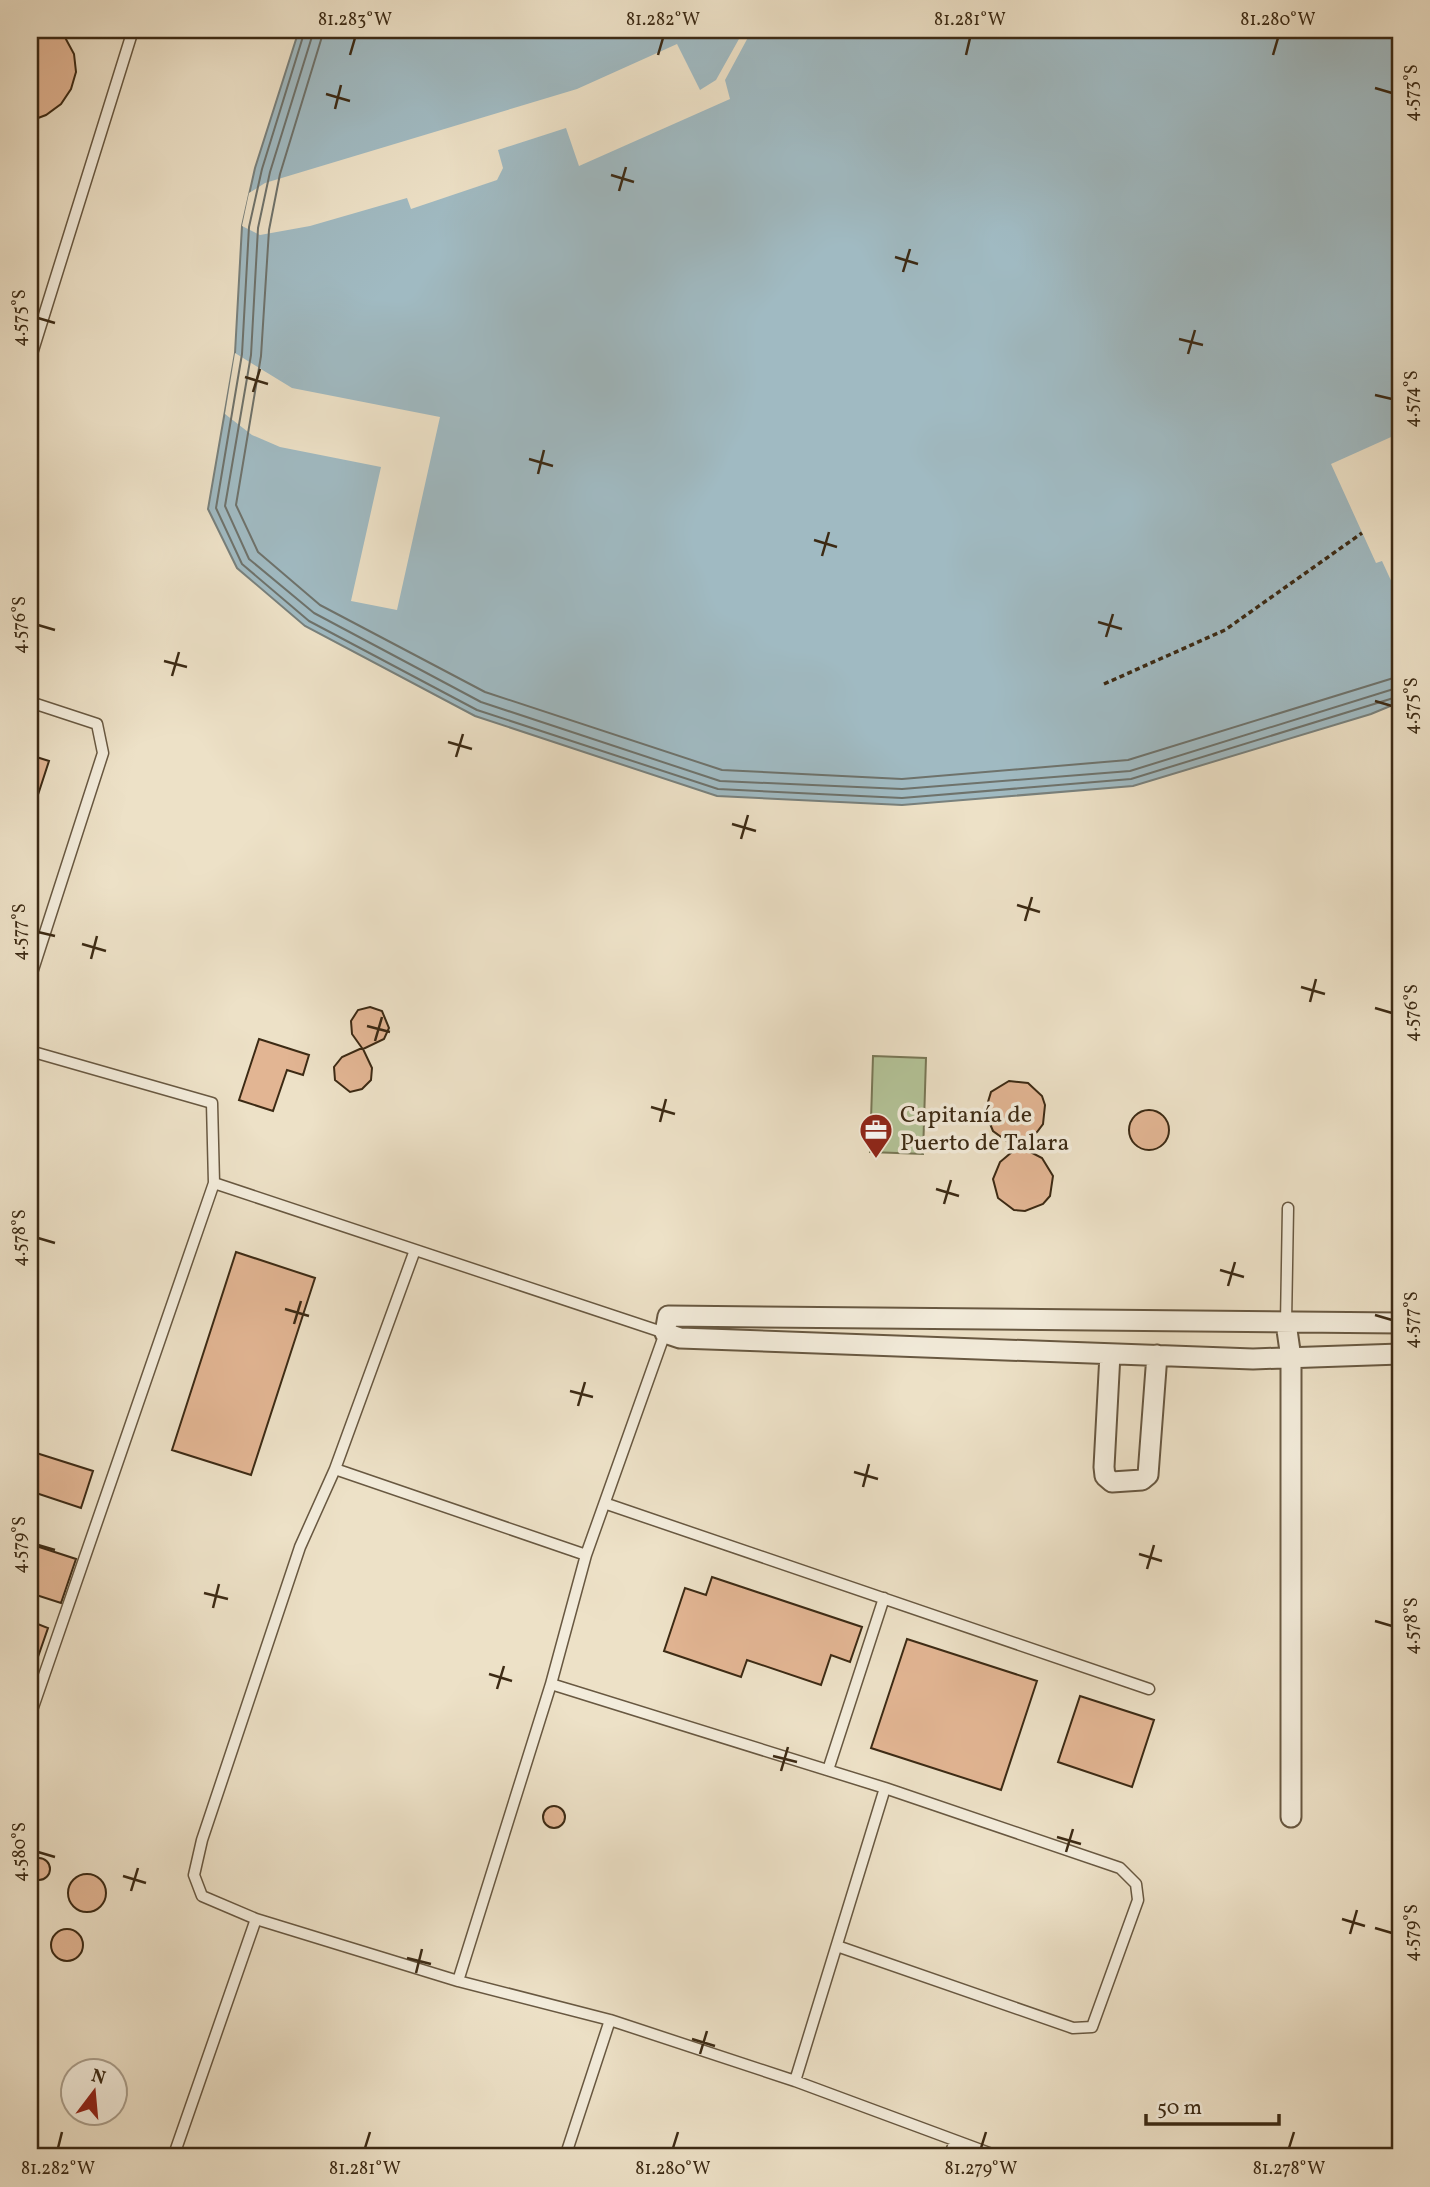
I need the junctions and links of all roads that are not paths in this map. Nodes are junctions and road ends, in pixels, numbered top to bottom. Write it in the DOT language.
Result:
graph roads {
  1 [pos="133,30"];
  2 [pos="30,360"];
  3 [pos="30,702"];
  4 [pos="30,979"];
  5 [pos="30,1051"];
  6 [pos="214,1183"];
  7 [pos="1288,1208"];
  8 [pos="415,1250"];
  9 [pos="1286,1323"];
  10 [pos="1400,1323"];
  11 [pos="666,1325"];
  12 [pos="1110,1354"];
  13 [pos="1400,1354"];
  14 [pos="1157,1355"];
  15 [pos="1291,1357"];
  16 [pos="335,1468"];
  17 [pos="607,1504"];
  18 [pos="586,1555"];
  19 [pos="884,1598"];
  20 [pos="551,1684"];
  21 [pos="1149,1689"];
  22 [pos="30,1716"];
  23 [pos="828,1770"];
  24 [pos="885,1788"];
  25 [pos="1291,1817"];
  26 [pos="256,1919"];
  27 [pos="837,1946"];
  28 [pos="457,1982"];
  29 [pos="610,2020"];
  30 [pos="795,2081"];
  31 [pos="955,2141"];
  32 [pos="178,2157"];
  33 [pos="565,2157"];
  34 [pos="949,2157"];
  35 [pos="1000,2157"];
  1 -- 2 [label="lane"];
  3 -- 4 [label="lane"];
  5 -- 6 [label="lane"];
  6 -- 8 [label="lane"];
  6 -- 22 [label="lane"];
  7 -- 9 [label="lane"];
  8 -- 11 [label="lane"];
  8 -- 16 [label="lane"];
  9 -- 10 [label="street"];
  9 -- 11 [label="street"];
  9 -- 15 [label="street"];
  11 -- 12 [label="street"];
  11 -- 17 [label="lane"];
  12 -- 14 [label="street"];
  12 -- 14 [label="street"];
  13 -- 15 [label="street"];
  14 -- 15 [label="street"];
  15 -- 25 [label="street"];
  16 -- 18 [label="lane"];
  16 -- 26 [label="lane"];
  17 -- 18 [label="lane"];
  17 -- 19 [label="lane"];
  18 -- 20 [label="lane"];
  19 -- 21 [label="lane"];
  19 -- 23 [label="lane"];
  20 -- 23 [label="lane"];
  20 -- 28 [label="lane"];
  23 -- 24 [label="lane"];
  24 -- 27 [label="lane"];
  24 -- 27 [label="lane"];
  26 -- 28 [label="lane"];
  26 -- 32 [label="lane"];
  27 -- 30 [label="lane"];
  28 -- 29 [label="lane"];
  29 -- 30 [label="lane"];
  29 -- 33 [label="lane"];
  30 -- 31 [label="lane"];
  31 -- 34 [label="lane"];
  31 -- 35 [label="lane"];
}
